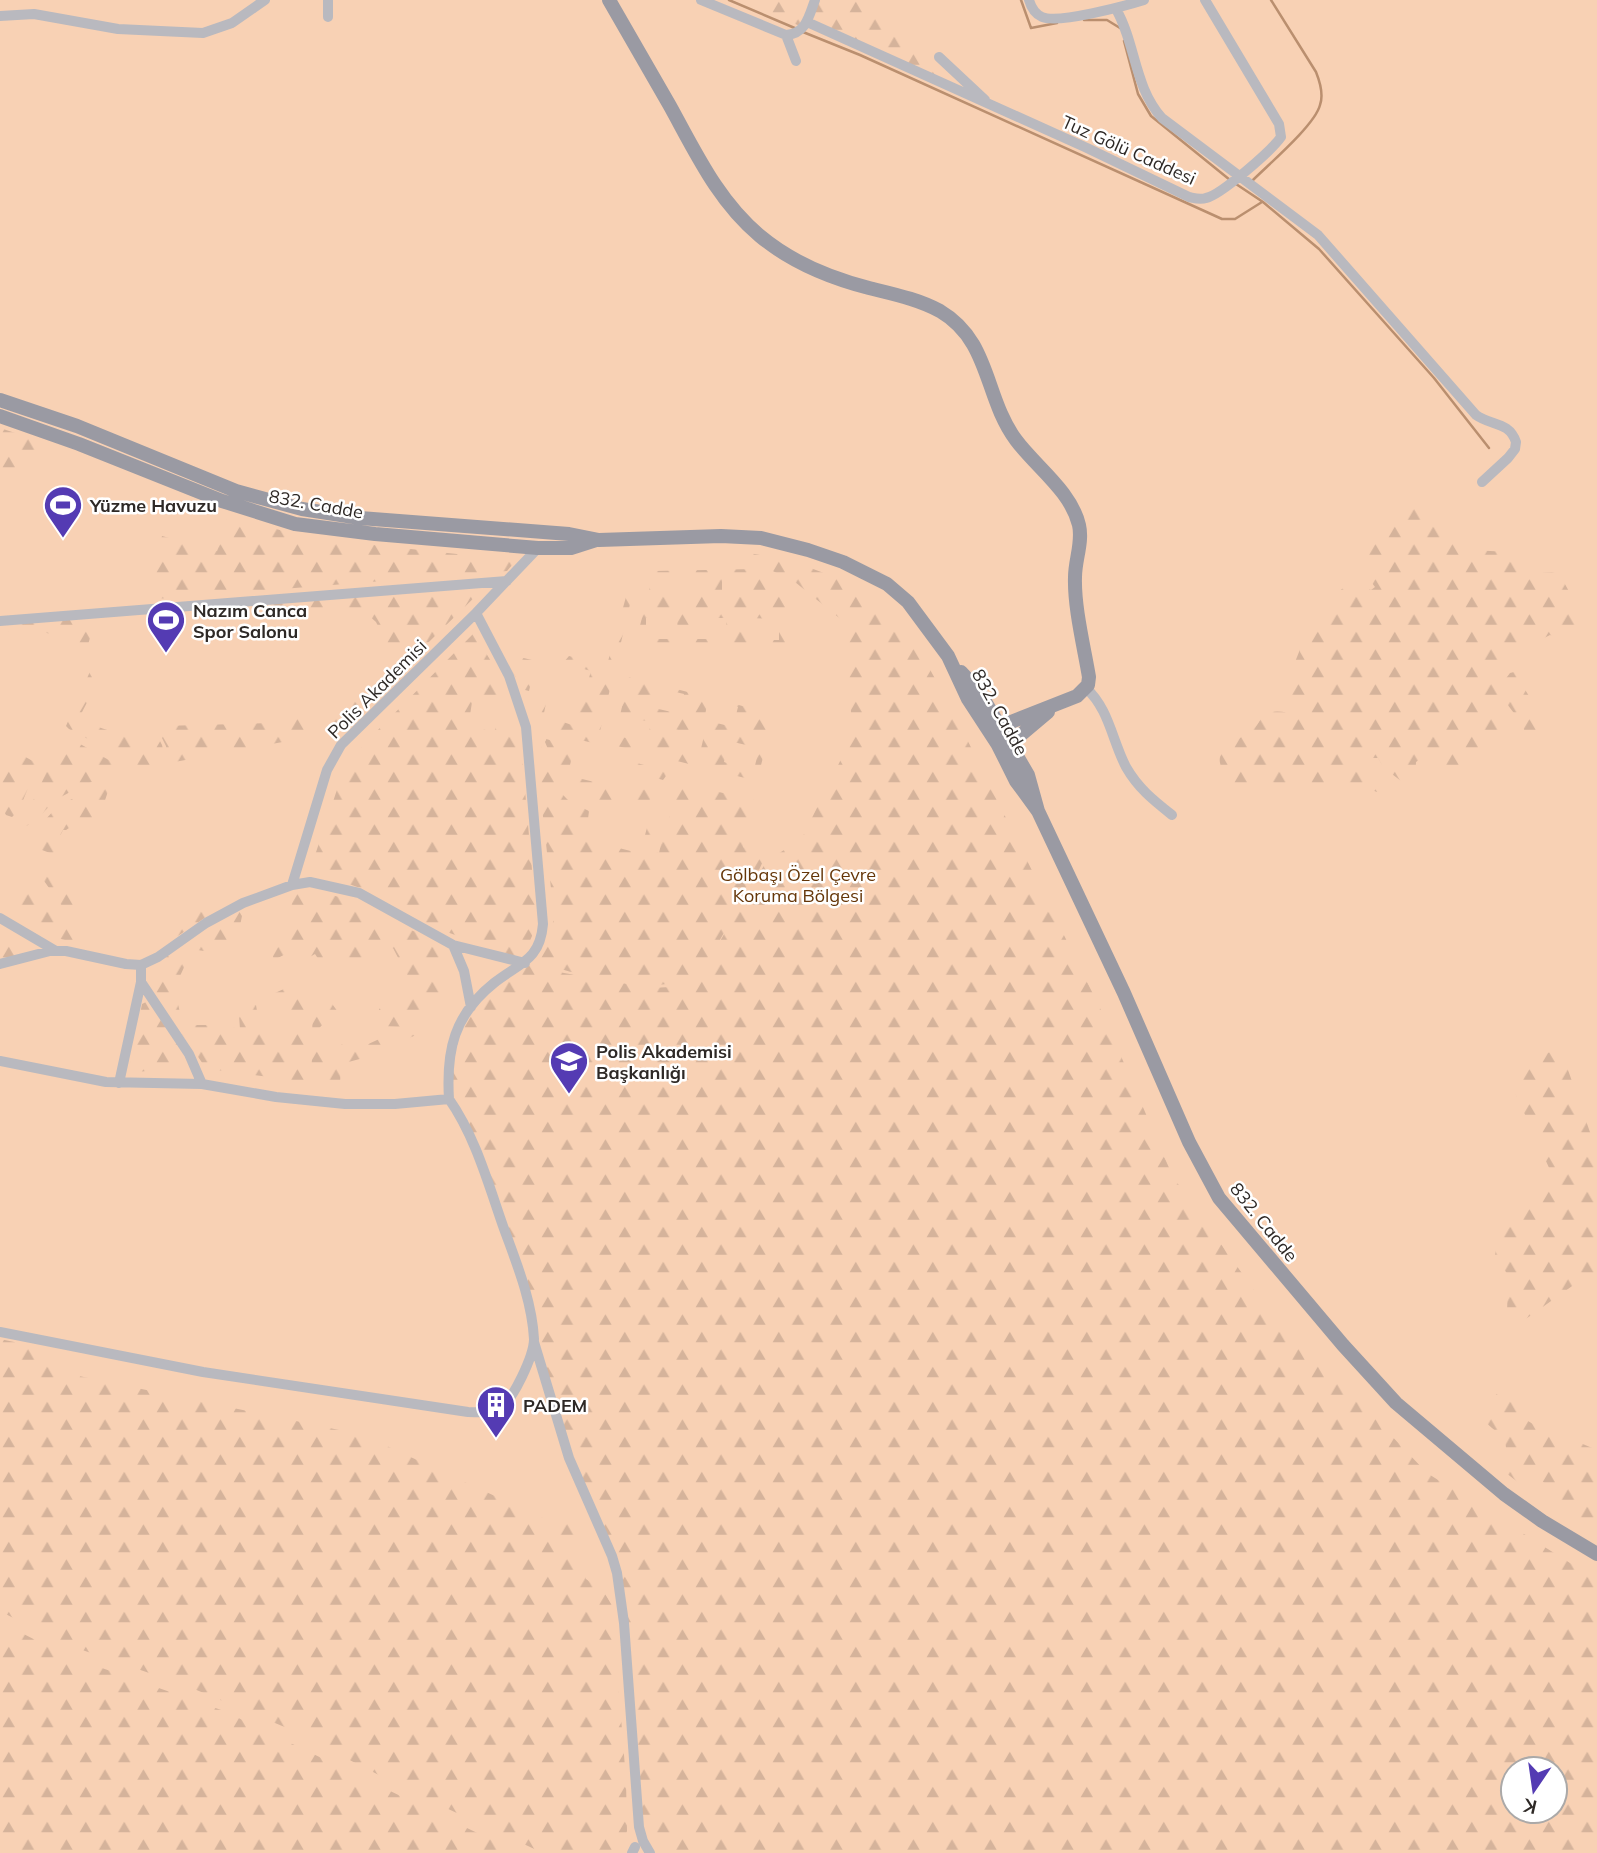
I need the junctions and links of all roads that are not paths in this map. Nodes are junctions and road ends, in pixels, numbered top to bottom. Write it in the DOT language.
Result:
graph roads {
  1 [pos="328,0"];
  2 [pos="609,0"];
  3 [pos="701,0"];
  4 [pos="815,0"];
  5 [pos="1028,0"];
  6 [pos="1144,0"];
  7 [pos="1205,0"];
  8 [pos="262,1"];
  9 [pos="1116,9"];
  10 [pos="0,16"];
  11 [pos="328,17"];
  12 [pos="798,30"];
  13 [pos="939,57"];
  14 [pos="796,61"];
  15 [pos="993,107"];
  16 [pos="1240,182"];
  17 [pos="0,400"];
  18 [pos="0,416"];
  19 [pos="124,445"];
  20 [pos="118,459"];
  21 [pos="1482,482"];
  22 [pos="599,540"];
  23 [pos="538,548"];
  24 [pos="507,581"];
  25 [pos="476,613"];
  26 [pos="0,621"];
  27 [pos="1086,688"];
  28 [pos="1000,737"];
  29 [pos="1172,815"];
  30 [pos="292,885"];
  31 [pos="0,918"];
  32 [pos="453,945"];
  33 [pos="57,951"];
  34 [pos="525,963"];
  35 [pos="0,964"];
  36 [pos="141,965"];
  37 [pos="141,982"];
  38 [pos="471,1007"];
  39 [pos="0,1060"];
  40 [pos="118,1083"];
  41 [pos="202,1084"];
  42 [pos="449,1099"];
  43 [pos="0,1332"];
  44 [pos="534,1342"];
  45 [pos="1597,1554"];
  46 [pos="650,1853"];
  1 -- 11 [label="street"];
  2 -- 27 [label="street"];
  3 -- 12 [label="street, Tuz Gölü Caddesi"];
  4 -- 12 [label="street"];
  5 -- 9 [label="street"];
  6 -- 9 [label="street"];
  7 -- 16 [label="street, Tuz Gölü Caddesi"];
  8 -- 10 [label="street"];
  9 -- 16 [label="street"];
  12 -- 14 [label="street"];
  12 -- 15 [label="street, Tuz Gölü Caddesi"];
  13 -- 15 [label="street"];
  15 -- 16 [label="street, Tuz Gölü Caddesi"];
  16 -- 21 [label="street"];
  17 -- 19 [label="street, 832. Cadde"];
  18 -- 20 [label="street, 832. Cadde"];
  19 -- 20 [label="street"];
  19 -- 22 [label="street, 832. Cadde"];
  20 -- 23 [label="street, 832. Cadde"];
  22 -- 23 [label="street, 832. Cadde"];
  22 -- 28 [label="street, 832. Cadde"];
  23 -- 24 [label="street, Polis Akademisi"];
  24 -- 25 [label="street, Polis Akademisi"];
  24 -- 26 [label="street"];
  25 -- 30 [label="street, Polis Akademisi"];
  25 -- 34 [label="street"];
  27 -- 28 [label="street"];
  27 -- 29 [label="street"];
  28 -- 45 [label="street, 832. Cadde"];
  30 -- 32 [label="street"];
  30 -- 36 [label="street"];
  31 -- 33 [label="street"];
  32 -- 34 [label="street"];
  32 -- 38 [label="street"];
  33 -- 35 [label="street"];
  33 -- 36 [label="street"];
  34 -- 38 [label="street"];
  36 -- 37 [label="street"];
  37 -- 40 [label="street"];
  37 -- 41 [label="street"];
  38 -- 42 [label="street"];
  39 -- 40 [label="street"];
  40 -- 41 [label="street"];
  41 -- 42 [label="street"];
  42 -- 44 [label="street"];
  43 -- 44 [label="street"];
  44 -- 46 [label="street"];
}
